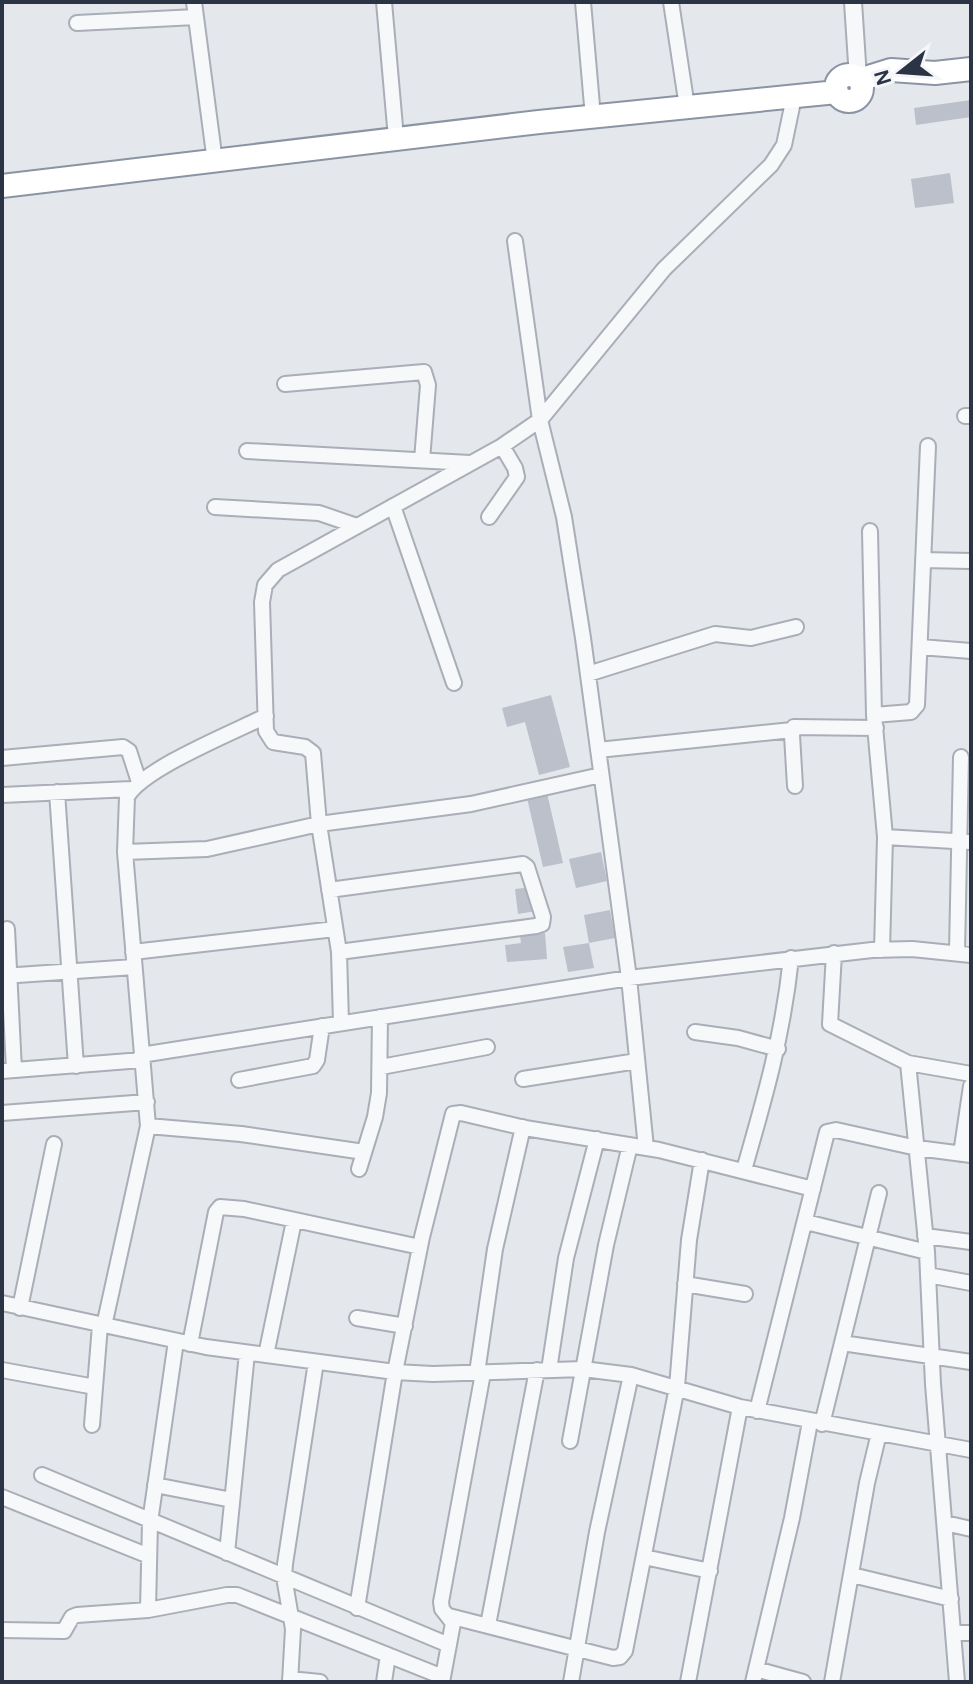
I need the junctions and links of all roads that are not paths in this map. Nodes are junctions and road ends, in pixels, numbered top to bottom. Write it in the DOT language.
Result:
graph roads {
  1 [pos="384,2"];
  2 [pos="583,2"];
  3 [pos="671,2"];
  4 [pos="853,2"];
  5 [pos="195,10"];
  6 [pos="77,23"];
  7 [pos="971,69"];
  8 [pos="858,79"];
  9 [pos="794,97"];
  10 [pos="687,107"];
  11 [pos="593,117"];
  12 [pos="396,138"];
  13 [pos="215,162"];
  14 [pos="2,186"];
  15 [pos="515,241"];
  16 [pos="285,384"];
  17 [pos="540,420"];
  18 [pos="502,446"];
  19 [pos="928,446"];
  20 [pos="247,451"];
  21 [pos="422,460"];
  22 [pos="470,463"];
  23 [pos="393,506"];
  24 [pos="215,507"];
  25 [pos="489,517"];
  26 [pos="357,526"];
  27 [pos="870,531"];
  28 [pos="923,560"];
  29 [pos="971,561"];
  30 [pos="796,627"];
  31 [pos="920,647"];
  32 [pos="971,651"];
  33 [pos="588,674"];
  34 [pos="454,683"];
  35 [pos="266,716"];
  36 [pos="875,722"];
  37 [pos="792,730"];
  38 [pos="598,750"];
  39 [pos="961,757"];
  40 [pos="2,758"];
  41 [pos="601,775"];
  42 [pos="135,785"];
  43 [pos="795,786"];
  44 [pos="57,792"];
  45 [pos="2,795"];
  46 [pos="319,824"];
  47 [pos="885,837"];
  48 [pos="965,841"];
  49 [pos="125,852"];
  50 [pos="329,890"];
  51 [pos="7,929"];
  52 [pos="335,929"];
  53 [pos="882,950"];
  54 [pos="339,952"];
  55 [pos="834,953"];
  56 [pos="964,953"];
  57 [pos="791,958"];
  58 [pos="133,960"];
  59 [pos="69,972"];
  60 [pos="7,976"];
  61 [pos="629,978"];
  62 [pos="380,1017"];
  63 [pos="341,1023"];
  64 [pos="322,1026"];
  65 [pos="695,1032"];
  66 [pos="487,1047"];
  67 [pos="778,1049"];
  68 [pos="142,1058"];
  69 [pos="637,1061"];
  70 [pos="908,1063"];
  71 [pos="76,1066"];
  72 [pos="381,1067"];
  73 [pos="8,1070"];
  74 [pos="971,1074"];
  75 [pos="523,1079"];
  76 [pos="239,1080"];
  77 [pos="971,1086"];
  78 [pos="147,1102"];
  79 [pos="2,1113"];
  80 [pos="148,1126"];
  81 [pos="523,1127"];
  82 [pos="597,1139"];
  83 [pos="54,1144"];
  84 [pos="630,1145"];
  85 [pos="646,1148"];
  86 [pos="917,1148"];
  87 [pos="364,1152"];
  88 [pos="966,1154"];
  89 [pos="702,1160"];
  90 [pos="359,1169"];
  91 [pos="744,1170"];
  92 [pos="813,1189"];
  93 [pos="879,1193"];
  94 [pos="294,1221"];
  95 [pos="806,1222"];
  96 [pos="925,1236"];
  97 [pos="868,1237"];
  98 [pos="971,1242"];
  99 [pos="420,1247"];
  100 [pos="927,1252"];
  101 [pos="928,1275"];
  102 [pos="971,1283"];
  103 [pos="685,1284"];
  104 [pos="745,1294"];
  105 [pos="2,1303"];
  106 [pos="20,1308"];
  107 [pos="357,1318"];
  108 [pos="102,1326"];
  109 [pos="405,1326"];
  110 [pos="183,1343"];
  111 [pos="842,1343"];
  112 [pos="247,1353"];
  113 [pos="266,1355"];
  114 [pos="931,1355"];
  115 [pos="316,1362"];
  116 [pos="971,1362"];
  117 [pos="583,1369"];
  118 [pos="2,1370"];
  119 [pos="543,1370"];
  120 [pos="395,1372"];
  121 [pos="480,1373"];
  122 [pos="631,1375"];
  123 [pos="95,1387"];
  124 [pos="677,1387"];
  125 [pos="740,1407"];
  126 [pos="757,1411"];
  127 [pos="816,1423"];
  128 [pos="92,1425"];
  129 [pos="879,1433"];
  130 [pos="570,1441"];
  131 [pos="938,1443"];
  132 [pos="971,1450"];
  133 [pos="42,1475"];
  134 [pos="155,1485"];
  135 [pos="2,1497"];
  136 [pos="232,1500"];
  137 [pos="150,1522"];
  138 [pos="945,1523"];
  139 [pos="971,1529"];
  140 [pos="227,1553"];
  141 [pos="149,1556"];
  142 [pos="644,1557"];
  143 [pos="710,1571"];
  144 [pos="852,1575"];
  145 [pos="284,1577"];
  146 [pos="951,1599"];
  147 [pos="357,1608"];
  148 [pos="148,1610"];
  149 [pos="292,1615"];
  150 [pos="449,1616"];
  151 [pos="488,1625"];
  152 [pos="2,1630"];
  153 [pos="953,1633"];
  154 [pos="971,1633"];
  155 [pos="449,1645"];
  156 [pos="577,1648"];
  157 [pos="388,1655"];
  158 [pos="754,1676"];
  159 [pos="290,1680"];
  160 [pos="442,1680"];
  161 [pos="320,1682"];
  162 [pos="384,1682"];
  163 [pos="571,1682"];
  164 [pos="688,1682"];
  165 [pos="803,1682"];
  166 [pos="832,1682"];
  167 [pos="957,1682"];
  1 -- 12 [label="street"];
  2 -- 11 [label="street"];
  3 -- 10 [label="street"];
  4 -- 8 [label="street"];
  5 -- 6 [label="street"];
  5 -- 13 [label="street"];
  7 -- 8 [label="highway"];
  8 -- 9 [label="highway"];
  9 -- 10 [label="highway"];
  9 -- 17 [label="street"];
  10 -- 11 [label="highway"];
  11 -- 12 [label="highway"];
  12 -- 13 [label="highway"];
  13 -- 14 [label="highway"];
  15 -- 17 [label="street"];
  16 -- 21 [label="street"];
  17 -- 18 [label="street"];
  17 -- 33 [label="street"];
  18 -- 22 [label="street"];
  18 -- 25 [label="street"];
  19 -- 28 [label="street"];
  20 -- 21 [label="street"];
  21 -- 22 [label="street"];
  22 -- 23 [label="street"];
  23 -- 26 [label="street"];
  23 -- 34 [label="street"];
  24 -- 26 [label="street"];
  26 -- 35 [label="street"];
  27 -- 36 [label="street"];
  28 -- 29 [label="street"];
  28 -- 31 [label="street"];
  30 -- 33 [label="street"];
  31 -- 32 [label="street"];
  31 -- 36 [label="street"];
  33 -- 38 [label="street"];
  35 -- 42 [label="street"];
  35 -- 46 [label="street"];
  36 -- 37 [label="street"];
  36 -- 47 [label="street"];
  37 -- 38 [label="street"];
  37 -- 43 [label="street"];
  38 -- 41 [label="street"];
  39 -- 48 [label="street"];
  40 -- 42 [label="street"];
  41 -- 46 [label="street"];
  41 -- 61 [label="street"];
  42 -- 44 [label="street"];
  42 -- 49 [label="street"];
  44 -- 45 [label="street"];
  44 -- 59 [label="street"];
  46 -- 49 [label="street"];
  46 -- 50 [label="street"];
  47 -- 48 [label="street"];
  47 -- 53 [label="street"];
  48 -- 56 [label="street"];
  49 -- 58 [label="street"];
  50 -- 52 [label="street"];
  50 -- 54 [label="street"];
  51 -- 60 [label="street"];
  52 -- 54 [label="street"];
  52 -- 58 [label="street"];
  53 -- 55 [label="street"];
  53 -- 56 [label="street"];
  54 -- 63 [label="street"];
  55 -- 57 [label="street"];
  55 -- 70 [label="street"];
  57 -- 61 [label="street"];
  57 -- 67 [label="street"];
  58 -- 59 [label="street"];
  58 -- 68 [label="street"];
  59 -- 60 [label="street"];
  59 -- 71 [label="street"];
  60 -- 73 [label="street"];
  61 -- 62 [label="street"];
  61 -- 69 [label="street"];
  62 -- 63 [label="street"];
  62 -- 72 [label="street"];
  63 -- 64 [label="street"];
  64 -- 68 [label="street"];
  64 -- 76 [label="street"];
  65 -- 67 [label="street"];
  66 -- 72 [label="street"];
  67 -- 91 [label="street"];
  68 -- 71 [label="street"];
  68 -- 78 [label="street"];
  69 -- 75 [label="street"];
  69 -- 85 [label="street"];
  70 -- 74 [label="street"];
  70 -- 86 [label="street"];
  71 -- 73 [label="street"];
  72 -- 87 [label="street"];
  77 -- 88 [label="street"];
  78 -- 79 [label="street"];
  78 -- 80 [label="street"];
  80 -- 87 [label="street"];
  80 -- 108 [label="street"];
  81 -- 82 [label="street"];
  81 -- 99 [label="street"];
  81 -- 121 [label="street"];
  82 -- 84 [label="street"];
  82 -- 119 [label="street"];
  83 -- 106 [label="street"];
  84 -- 85 [label="street"];
  84 -- 117 [label="street"];
  85 -- 89 [label="street"];
  86 -- 88 [label="street"];
  86 -- 92 [label="street"];
  86 -- 96 [label="street"];
  87 -- 90 [label="street"];
  89 -- 91 [label="street"];
  89 -- 103 [label="street"];
  91 -- 92 [label="street"];
  92 -- 95 [label="street"];
  93 -- 97 [label="street"];
  94 -- 99 [label="street"];
  94 -- 110 [label="street"];
  94 -- 113 [label="street"];
  95 -- 97 [label="street"];
  95 -- 126 [label="street"];
  96 -- 98 [label="street"];
  96 -- 100 [label="street"];
  97 -- 100 [label="street"];
  97 -- 111 [label="street"];
  99 -- 109 [label="street"];
  100 -- 101 [label="street"];
  101 -- 102 [label="street"];
  101 -- 114 [label="street"];
  103 -- 104 [label="street"];
  103 -- 124 [label="street"];
  105 -- 106 [label="street"];
  106 -- 108 [label="street"];
  107 -- 109 [label="street"];
  108 -- 110 [label="street"];
  108 -- 123 [label="street"];
  109 -- 120 [label="street"];
  110 -- 112 [label="street"];
  110 -- 134 [label="street"];
  111 -- 114 [label="street"];
  111 -- 127 [label="street"];
  112 -- 113 [label="street"];
  112 -- 136 [label="street"];
  113 -- 115 [label="street"];
  114 -- 116 [label="street"];
  114 -- 131 [label="street"];
  115 -- 120 [label="street"];
  115 -- 145 [label="street"];
  117 -- 119 [label="street"];
  117 -- 122 [label="street"];
  117 -- 130 [label="street"];
  118 -- 123 [label="street"];
  119 -- 121 [label="street"];
  119 -- 151 [label="street"];
  120 -- 121 [label="street"];
  120 -- 147 [label="street"];
  121 -- 150 [label="street"];
  122 -- 124 [label="street"];
  122 -- 156 [label="street"];
  123 -- 128 [label="street"];
  124 -- 125 [label="street"];
  124 -- 142 [label="street"];
  125 -- 126 [label="street"];
  125 -- 143 [label="street"];
  126 -- 127 [label="street"];
  127 -- 129 [label="street"];
  127 -- 158 [label="street"];
  129 -- 131 [label="street"];
  129 -- 144 [label="street"];
  131 -- 132 [label="street"];
  131 -- 138 [label="street"];
  133 -- 137 [label="street"];
  134 -- 136 [label="street"];
  134 -- 137 [label="street"];
  135 -- 141 [label="street"];
  136 -- 140 [label="street"];
  137 -- 140 [label="street"];
  137 -- 141 [label="street"];
  138 -- 139 [label="street"];
  138 -- 146 [label="street"];
  140 -- 145 [label="street"];
  141 -- 148 [label="street"];
  142 -- 143 [label="street"];
  142 -- 156 [label="street"];
  143 -- 164 [label="street"];
  144 -- 146 [label="street"];
  144 -- 166 [label="street"];
  145 -- 147 [label="street"];
  145 -- 149 [label="street"];
  146 -- 153 [label="street"];
  147 -- 155 [label="street"];
  148 -- 149 [label="street"];
  148 -- 152 [label="street"];
  149 -- 157 [label="street"];
  149 -- 159 [label="street"];
  150 -- 151 [label="street"];
  150 -- 155 [label="street"];
  151 -- 156 [label="street"];
  153 -- 154 [label="street"];
  153 -- 167 [label="street"];
  155 -- 160 [label="street"];
  156 -- 163 [label="street"];
  157 -- 160 [label="street"];
  157 -- 162 [label="street"];
  158 -- 165 [label="street"];
  159 -- 161 [label="street"];
}
